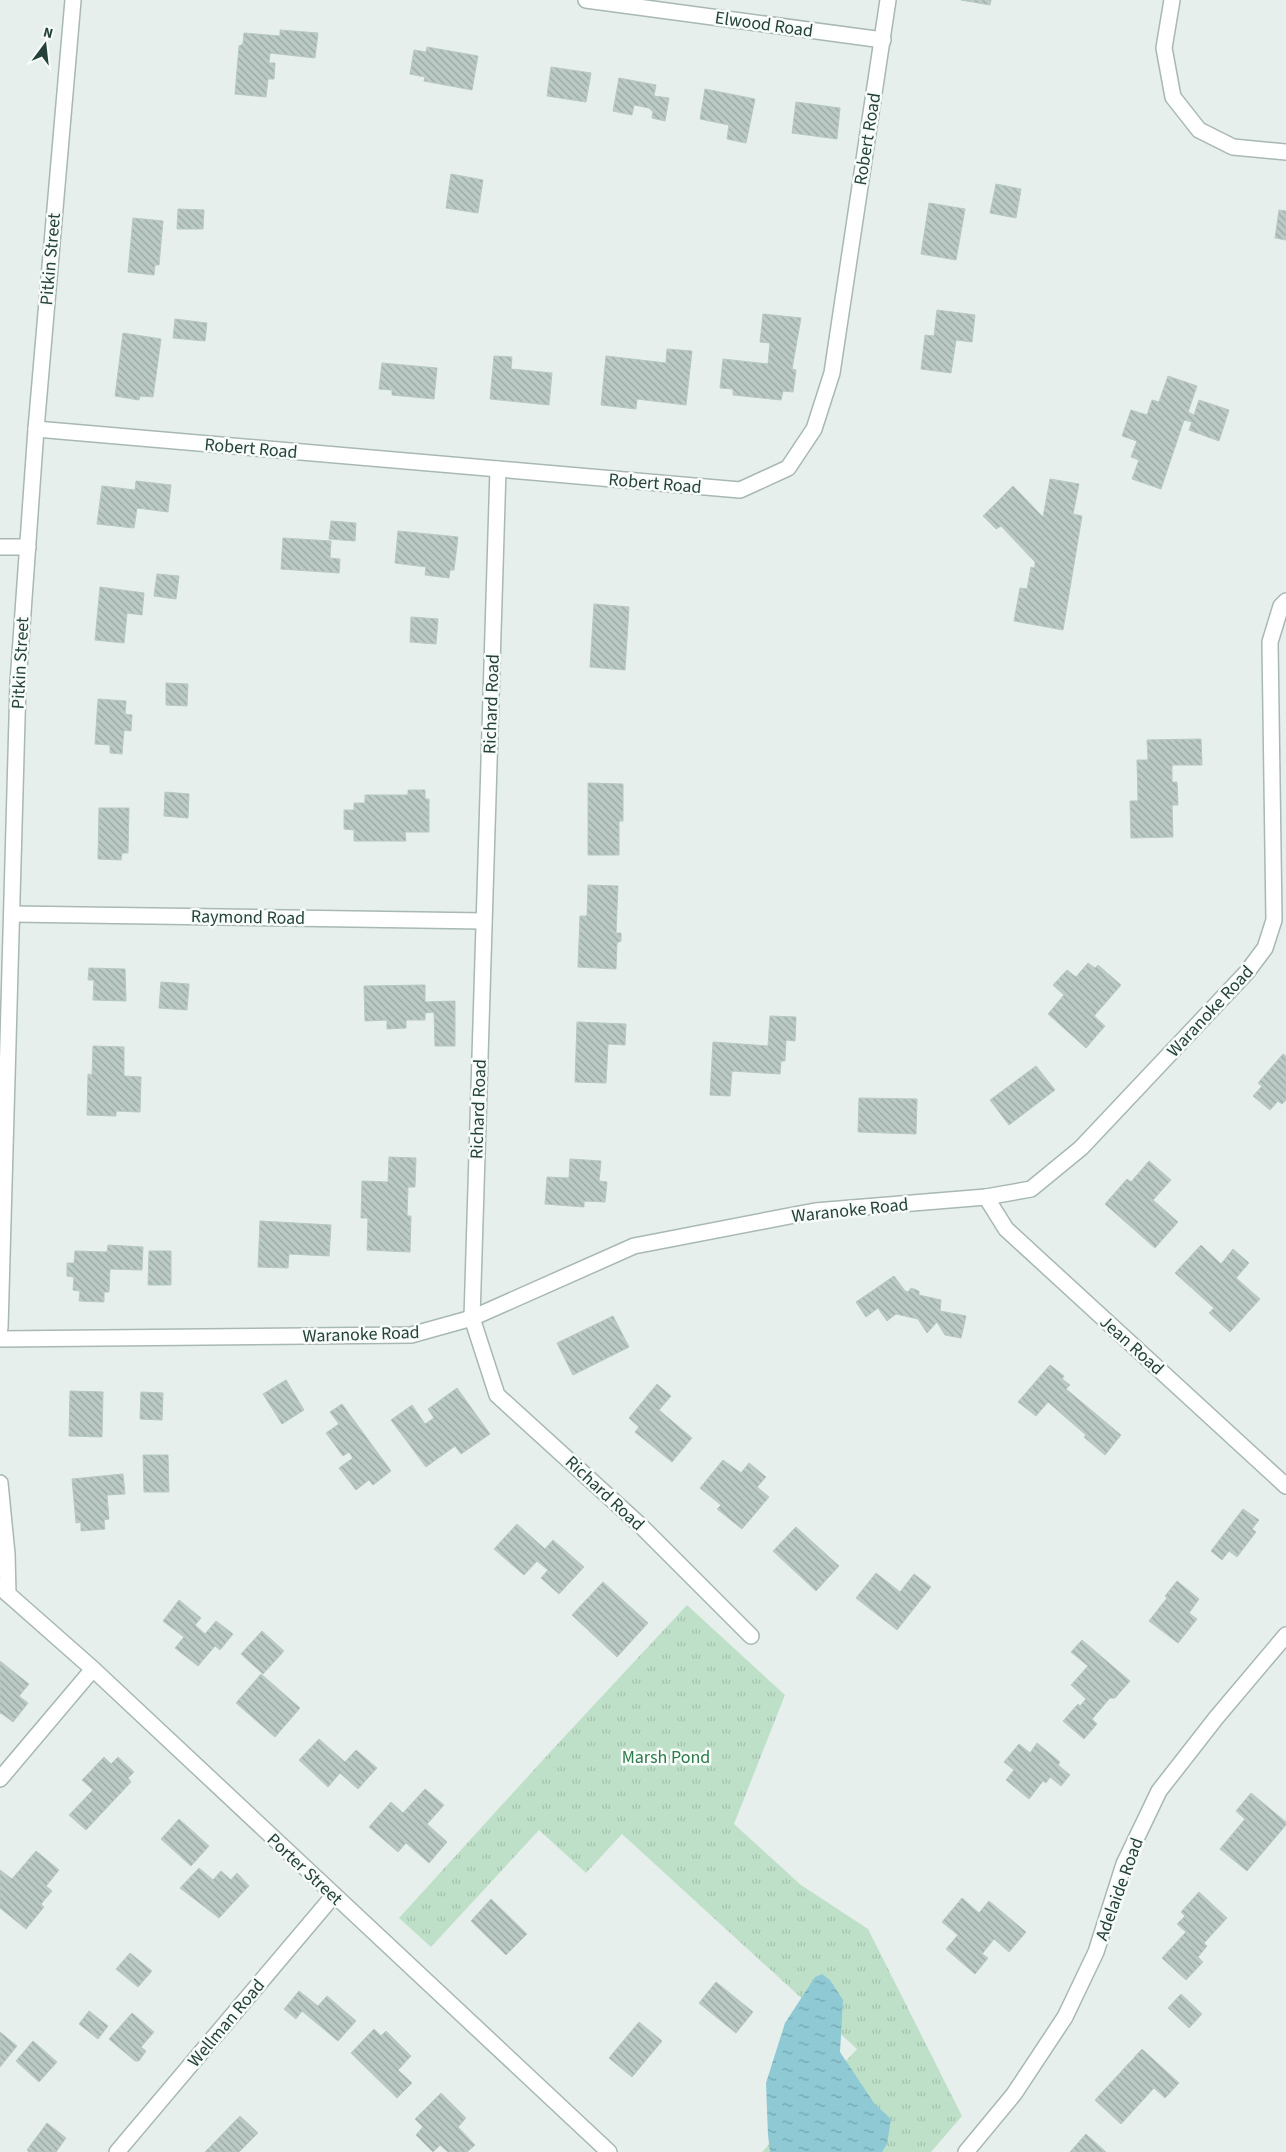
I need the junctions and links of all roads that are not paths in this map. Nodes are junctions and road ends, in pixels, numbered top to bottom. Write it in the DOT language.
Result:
graph roads {
  1 [pos="72,0"];
  2 [pos="586,0"];
  3 [pos="888,0"];
  4 [pos="1172,0"];
  5 [pos="882,40"];
  6 [pos="1286,152"];
  7 [pos="36,429"];
  8 [pos="498,470"];
  9 [pos="0,547"];
  10 [pos="28,547"];
  11 [pos="1286,601"];
  12 [pos="6,884"];
  13 [pos="12,914"];
  14 [pos="484,921"];
  15 [pos="986,1197"];
  16 [pos="472,1318"];
  17 [pos="0,1328"];
  18 [pos="0,1339"];
  19 [pos="0,1483"];
  20 [pos="1286,1486"];
  21 [pos="4,1591"];
  22 [pos="1286,1635"];
  23 [pos="751,1636"];
  24 [pos="93,1669"];
  25 [pos="0,1780"];
  26 [pos="334,1895"];
  27 [pos="118,2152"];
  28 [pos="609,2152"];
  29 [pos="966,2152"];
  1 -- 7 [label="street, Pitkin Street"];
  2 -- 5 [label="street, Elwood Road"];
  3 -- 5 [label="street, Robert Road"];
  4 -- 6 [label="street"];
  5 -- 8 [label="street, Robert Road"];
  7 -- 8 [label="street, Robert Road"];
  7 -- 10 [label="street, Pitkin Street"];
  8 -- 14 [label="street, Richard Road"];
  9 -- 10 [label="street"];
  10 -- 12 [label="street, Pitkin Street"];
  11 -- 15 [label="street, Waranoke Road"];
  12 -- 13 [label="street, Pitkin Street"];
  13 -- 14 [label="street, Raymond Road"];
  13 -- 17 [label="street, Pitkin Street"];
  14 -- 16 [label="street, Richard Road"];
  15 -- 16 [label="street, Waranoke Road"];
  15 -- 20 [label="street, Jean Road"];
  16 -- 18 [label="street, Waranoke Road"];
  16 -- 23 [label="street, Richard Road"];
  19 -- 21 [label="street"];
  21 -- 24 [label="street, Porter Street"];
  22 -- 29 [label="street, Adelaide Road"];
  24 -- 25 [label="street"];
  24 -- 26 [label="street, Porter Street"];
  26 -- 27 [label="street, Wellman Road"];
  26 -- 28 [label="street, Porter Street"];
}
